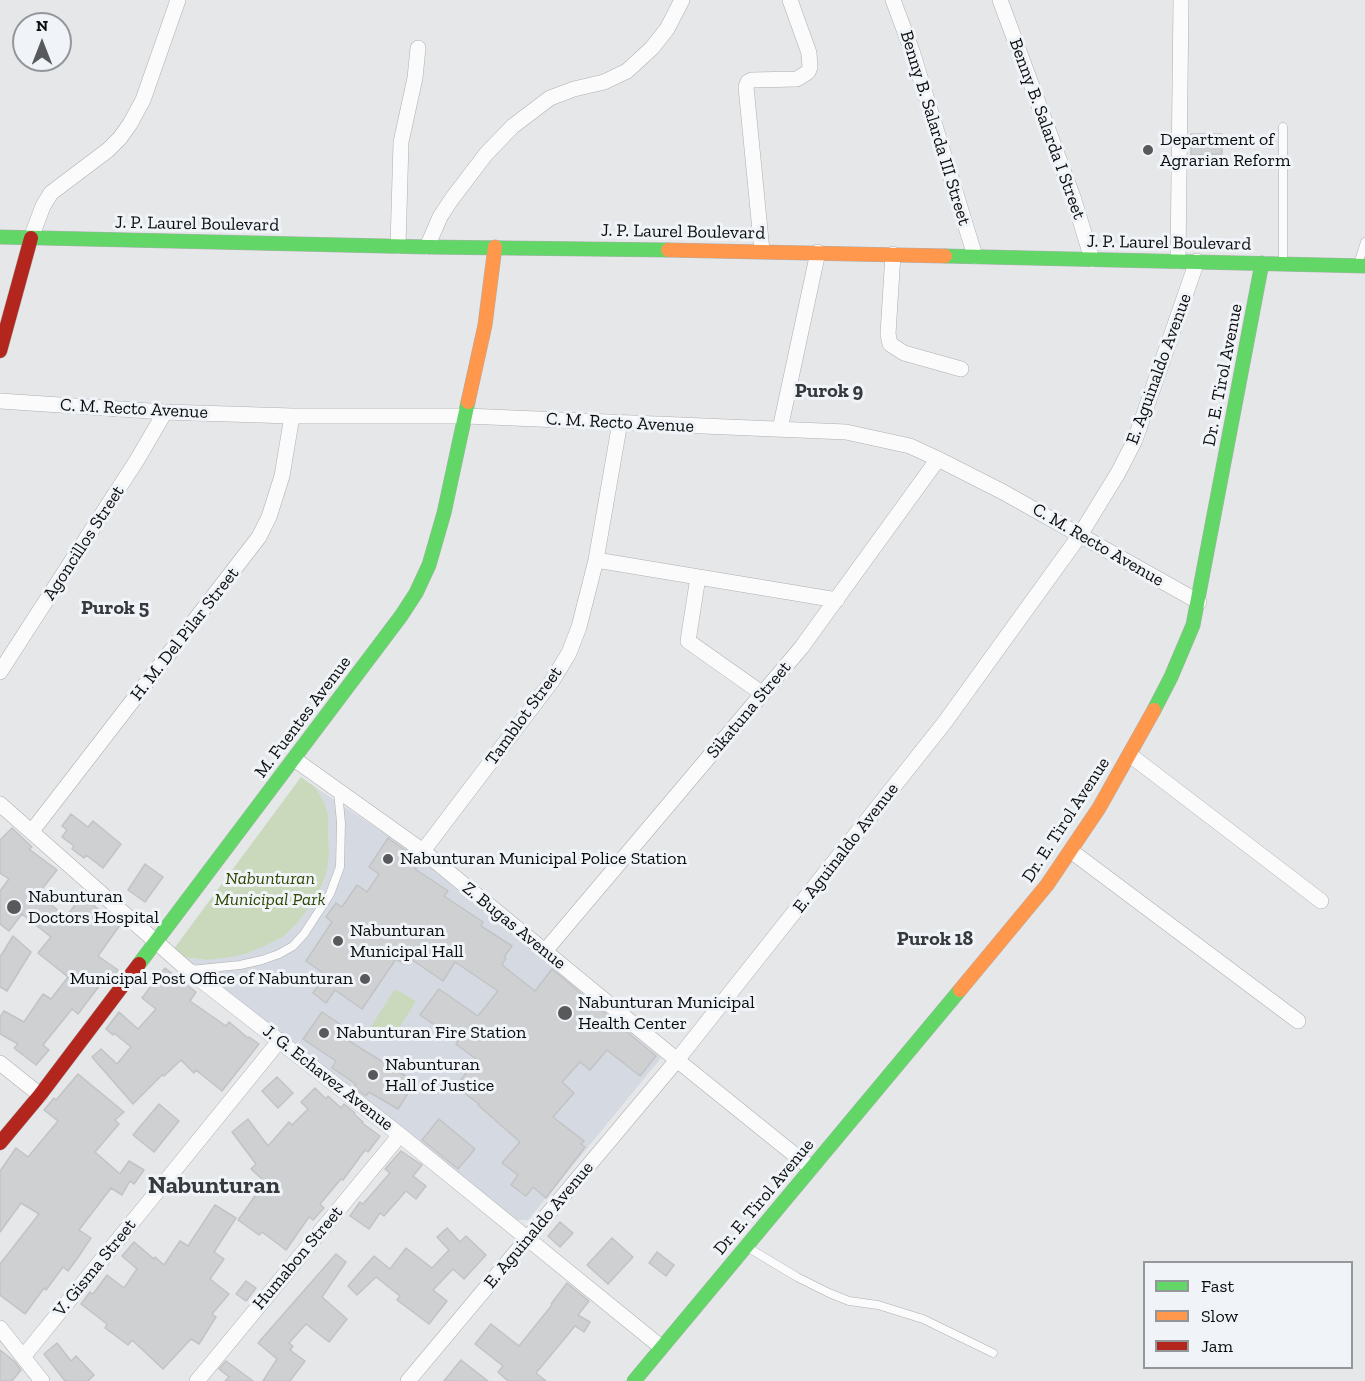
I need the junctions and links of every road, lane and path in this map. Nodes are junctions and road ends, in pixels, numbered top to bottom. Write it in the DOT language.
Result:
graph roads {
  1 [pos="178,0"];
  2 [pos="682,0"];
  3 [pos="790,0"];
  4 [pos="893,0"];
  5 [pos="1000,0"];
  6 [pos="1180,0"];
  7 [pos="418,48"];
  8 [pos="1283,127"];
  9 [pos="0,237"];
  10 [pos="32,238"];
  11 [pos="1365,242"];
  12 [pos="398,246"];
  13 [pos="428,247"];
  14 [pos="495,248"];
  15 [pos="762,251"];
  16 [pos="818,252"];
  17 [pos="893,254"];
  18 [pos="975,256"];
  19 [pos="1092,259"];
  20 [pos="1178,261"];
  21 [pos="1197,261"];
  22 [pos="1262,263"];
  23 [pos="1284,264"];
  24 [pos="1361,266"];
  25 [pos="0,351"];
  26 [pos="961,369"];
  27 [pos="0,401"];
  28 [pos="165,412"];
  29 [pos="292,416"];
  30 [pos="466,416"];
  31 [pos="620,422"];
  32 [pos="780,429"];
  33 [pos="938,459"];
  34 [pos="1080,536"];
  35 [pos="596,560"];
  36 [pos="698,577"];
  37 [pos="837,600"];
  38 [pos="1199,603"];
  39 [pos="0,672"];
  40 [pos="763,694"];
  41 [pos="1130,755"];
  42 [pos="294,759"];
  43 [pos="338,791"];
  44 [pos="0,804"];
  45 [pos="32,831"];
  46 [pos="423,851"];
  47 [pos="1071,851"];
  48 [pos="1321,902"];
  49 [pos="155,942"];
  50 [pos="545,951"];
  51 [pos="188,970"];
  52 [pos="1298,1021"];
  53 [pos="280,1040"];
  54 [pos="676,1060"];
  55 [pos="0,1063"];
  56 [pos="40,1095"];
  57 [pos="400,1135"];
  58 [pos="0,1143"];
  59 [pos="811,1168"];
  60 [pos="528,1238"];
  61 [pos="746,1246"];
  62 [pos="0,1328"];
  63 [pos="661,1347"];
  64 [pos="993,1353"];
  65 [pos="23,1357"];
  66 [pos="42,1381"];
  67 [pos="197,1381"];
  68 [pos="408,1381"];
  69 [pos="633,1381"];
  1 -- 10 [label="street"];
  2 -- 13 [label="street"];
  3 -- 15 [label="street"];
  4 -- 18 [label="street, Benny B. Salarda III Street"];
  5 -- 19 [label="street, Benny B. Salarda I Street"];
  6 -- 20 [label="street"];
  7 -- 12 [label="street"];
  8 -- 23 [label="lane"];
  9 -- 10 [label="main road, J. P. Laurel Boulevard"];
  10 -- 12 [label="main road, J. P. Laurel Boulevard"];
  10 -- 25 [label="main road"];
  11 -- 24 [label="lane"];
  12 -- 13 [label="main road, J. P. Laurel Boulevard"];
  13 -- 14 [label="main road, J. P. Laurel Boulevard"];
  14 -- 15 [label="main road, J. P. Laurel Boulevard"];
  14 -- 30 [label="main road, M. Fuentes Avenue"];
  15 -- 16 [label="main road, J. P. Laurel Boulevard"];
  16 -- 17 [label="main road, J. P. Laurel Boulevard"];
  16 -- 32 [label="street"];
  17 -- 18 [label="main road, J. P. Laurel Boulevard"];
  17 -- 26 [label="street"];
  18 -- 19 [label="main road, J. P. Laurel Boulevard"];
  19 -- 20 [label="main road, J. P. Laurel Boulevard"];
  20 -- 21 [label="main road, J. P. Laurel Boulevard"];
  21 -- 22 [label="main road, J. P. Laurel Boulevard"];
  21 -- 34 [label="street, E. Aguinaldo Avenue"];
  22 -- 23 [label="main road, J. P. Laurel Boulevard"];
  22 -- 38 [label="main road, Dr. E. Tirol Avenue"];
  23 -- 24 [label="main road, J. P. Laurel Boulevard"];
  27 -- 28 [label="street, C. M. Recto Avenue"];
  28 -- 29 [label="street, C. M. Recto Avenue"];
  28 -- 39 [label="street, Agoncillos Street"];
  29 -- 30 [label="street, C. M. Recto Avenue"];
  29 -- 45 [label="street, H. M. Del Pilar Street"];
  30 -- 31 [label="street, C. M. Recto Avenue"];
  30 -- 42 [label="main road, M. Fuentes Avenue"];
  31 -- 32 [label="street, C. M. Recto Avenue"];
  31 -- 35 [label="street, Tamblot Street"];
  32 -- 33 [label="street, C. M. Recto Avenue"];
  33 -- 34 [label="street, C. M. Recto Avenue"];
  33 -- 37 [label="street, Sikatuna Street"];
  34 -- 38 [label="street, C. M. Recto Avenue"];
  34 -- 54 [label="street, E. Aguinaldo Avenue"];
  35 -- 36 [label="street"];
  35 -- 46 [label="street, Tamblot Street"];
  36 -- 37 [label="street"];
  36 -- 40 [label="street"];
  37 -- 40 [label="street, Sikatuna Street"];
  38 -- 41 [label="main road, Dr. E. Tirol Avenue"];
  40 -- 50 [label="street, Sikatuna Street"];
  41 -- 47 [label="main road, Dr. E. Tirol Avenue"];
  41 -- 48 [label="street"];
  42 -- 43 [label="street, Z. Bugas Avenue"];
  42 -- 49 [label="main road, M. Fuentes Avenue"];
  43 -- 46 [label="street, Z. Bugas Avenue"];
  43 -- 51 [label="lane"];
  44 -- 45 [label="street, J. G. Echavez Avenue"];
  45 -- 49 [label="street, J. G. Echavez Avenue"];
  46 -- 50 [label="street, Z. Bugas Avenue"];
  47 -- 52 [label="street"];
  47 -- 59 [label="main road, Dr. E. Tirol Avenue"];
  49 -- 51 [label="street, J. G. Echavez Avenue"];
  49 -- 56 [label="main road, M. Fuentes Avenue"];
  50 -- 54 [label="street, Z. Bugas Avenue"];
  51 -- 53 [label="street, J. G. Echavez Avenue"];
  53 -- 57 [label="street, J. G. Echavez Avenue"];
  53 -- 65 [label="street, V. Gisma Street"];
  54 -- 59 [label="street, Z. Bugas Avenue"];
  54 -- 60 [label="street, E. Aguinaldo Avenue"];
  55 -- 56 [label="street"];
  56 -- 58 [label="main road, M. Fuentes Avenue"];
  57 -- 60 [label="street, J. G. Echavez Avenue"];
  57 -- 67 [label="street, Humabon Street"];
  59 -- 61 [label="main road, Dr. E. Tirol Avenue"];
  60 -- 63 [label="street, J. G. Echavez Avenue"];
  60 -- 68 [label="street, E. Aguinaldo Avenue"];
  61 -- 63 [label="main road, Dr. E. Tirol Avenue"];
  61 -- 64 [label="lane"];
  62 -- 65 [label="street"];
  63 -- 69 [label="main road, Dr. E. Tirol Avenue"];
  65 -- 66 [label="street"];
}
